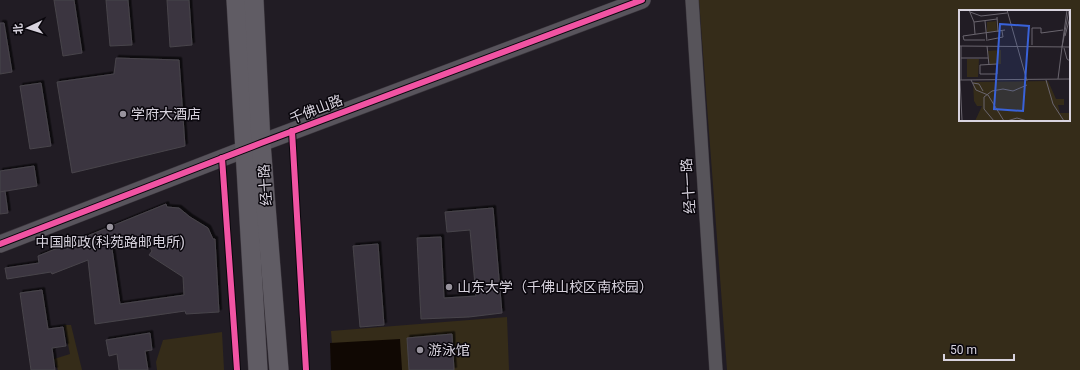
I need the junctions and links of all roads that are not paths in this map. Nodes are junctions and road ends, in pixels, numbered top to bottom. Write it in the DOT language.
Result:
graph roads {
  1 [pos="236,0"];
  2 [pos="254,0"];
  3 [pos="642,0"];
  4 [pos="692,0"];
  5 [pos="253,146"];
  6 [pos="0,244"];
  7 [pos="258,370"];
  8 [pos="279,370"];
  9 [pos="716,370"];
  1 -- 5 [label="highway, 经十路"];
  2 -- 5 [label="highway, 经十路"];
  3 -- 5 [label="main road, 千佛山路"];
  4 -- 9 [label="street, 经十一路"];
  5 -- 6 [label="main road, 千佛山路"];
  5 -- 7 [label="highway, 经十路"];
  5 -- 8 [label="highway, 经十路"];
}
